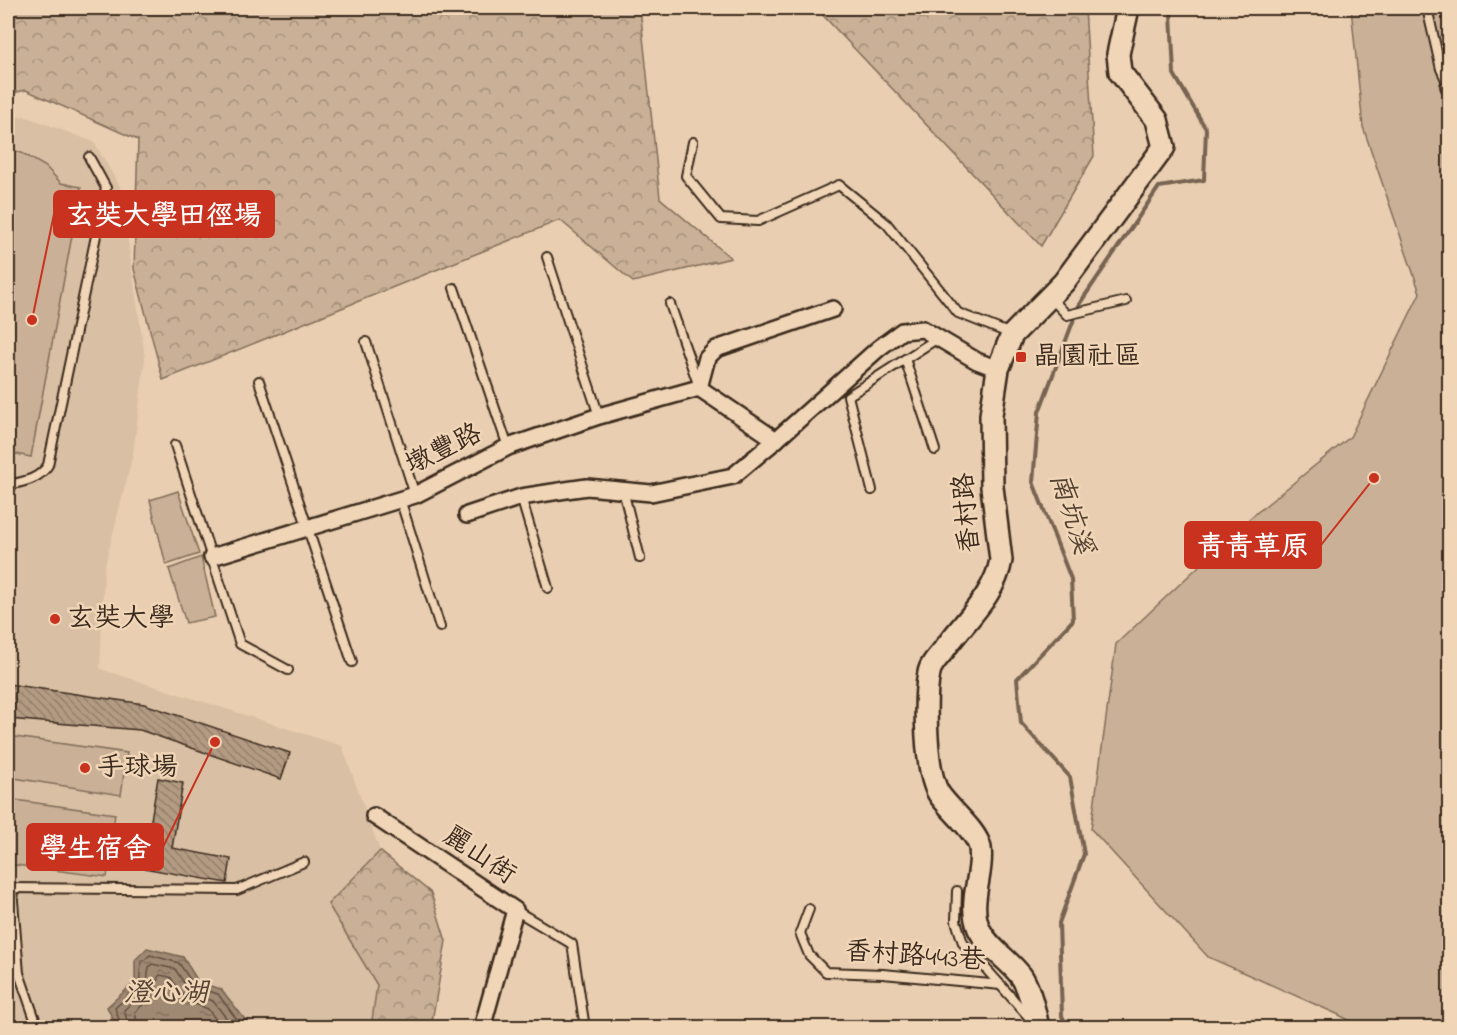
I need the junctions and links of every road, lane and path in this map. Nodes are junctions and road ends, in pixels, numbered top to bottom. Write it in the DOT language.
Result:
graph roads {
  1 [pos="1128,8"];
  2 [pos="1427,8"];
  3 [pos="1449,86"];
  4 [pos="693,142"];
  5 [pos="89,157"];
  6 [pos="547,257"];
  7 [pos="454,288"];
  8 [pos="1050,296"];
  9 [pos="1126,301"];
  10 [pos="670,304"];
  11 [pos="833,309"];
  12 [pos="1012,335"];
  13 [pos="938,338"];
  14 [pos="366,342"];
  15 [pos="905,359"];
  16 [pos="998,369"];
  17 [pos="259,381"];
  18 [pos="699,388"];
  19 [pos="599,416"];
  20 [pos="776,440"];
  21 [pos="175,446"];
  22 [pos="508,447"];
  23 [pos="935,450"];
  24 [pos="8,485"];
  25 [pos="624,490"];
  26 [pos="872,490"];
  27 [pos="521,496"];
  28 [pos="408,497"];
  29 [pos="467,514"];
  30 [pos="308,529"];
  31 [pos="212,557"];
  32 [pos="640,558"];
  33 [pos="548,588"];
  34 [pos="440,627"];
  35 [pos="352,662"];
  36 [pos="288,670"];
  37 [pos="374,816"];
  38 [pos="304,862"];
  39 [pos="10,888"];
  40 [pos="957,891"];
  41 [pos="808,909"];
  42 [pos="515,910"];
  43 [pos="1001,985"];
  44 [pos="38,1028"];
  45 [pos="482,1028"];
  46 [pos="585,1028"];
  47 [pos="1036,1028"];
  1 -- 8 [label="street, 香村路"];
  2 -- 3 [label="lane"];
  4 -- 12 [label="lane"];
  5 -- 24 [label="lane"];
  6 -- 19 [label="lane"];
  7 -- 22 [label="lane"];
  8 -- 9 [label="lane"];
  8 -- 12 [label="street, 香村路"];
  10 -- 18 [label="lane"];
  11 -- 18 [label="street"];
  12 -- 16 [label="street, 香村路"];
  13 -- 15 [label="lane"];
  13 -- 16 [label="street"];
  13 -- 20 [label="street"];
  14 -- 28 [label="lane"];
  15 -- 23 [label="lane"];
  15 -- 26 [label="lane"];
  16 -- 47 [label="street, 香村路"];
  17 -- 30 [label="lane"];
  18 -- 19 [label="street, 墩豐路"];
  18 -- 20 [label="street"];
  19 -- 22 [label="street, 墩豐路"];
  20 -- 25 [label="street"];
  21 -- 31 [label="lane"];
  22 -- 28 [label="street, 墩豐路"];
  25 -- 27 [label="street"];
  25 -- 32 [label="lane"];
  27 -- 29 [label="street"];
  27 -- 33 [label="lane"];
  28 -- 30 [label="street, 墩豐路"];
  28 -- 34 [label="lane"];
  30 -- 31 [label="street, 墩豐路"];
  30 -- 35 [label="lane"];
  31 -- 36 [label="lane"];
  37 -- 42 [label="street, 麗山街"];
  38 -- 39 [label="lane"];
  39 -- 44 [label="lane"];
  40 -- 43 [label="lane, 香村路"];
  41 -- 43 [label="lane, 香村路443巷"];
  42 -- 45 [label="street, 麗山街"];
  42 -- 46 [label="lane"];
  43 -- 47 [label="lane, 香村路"];
}
